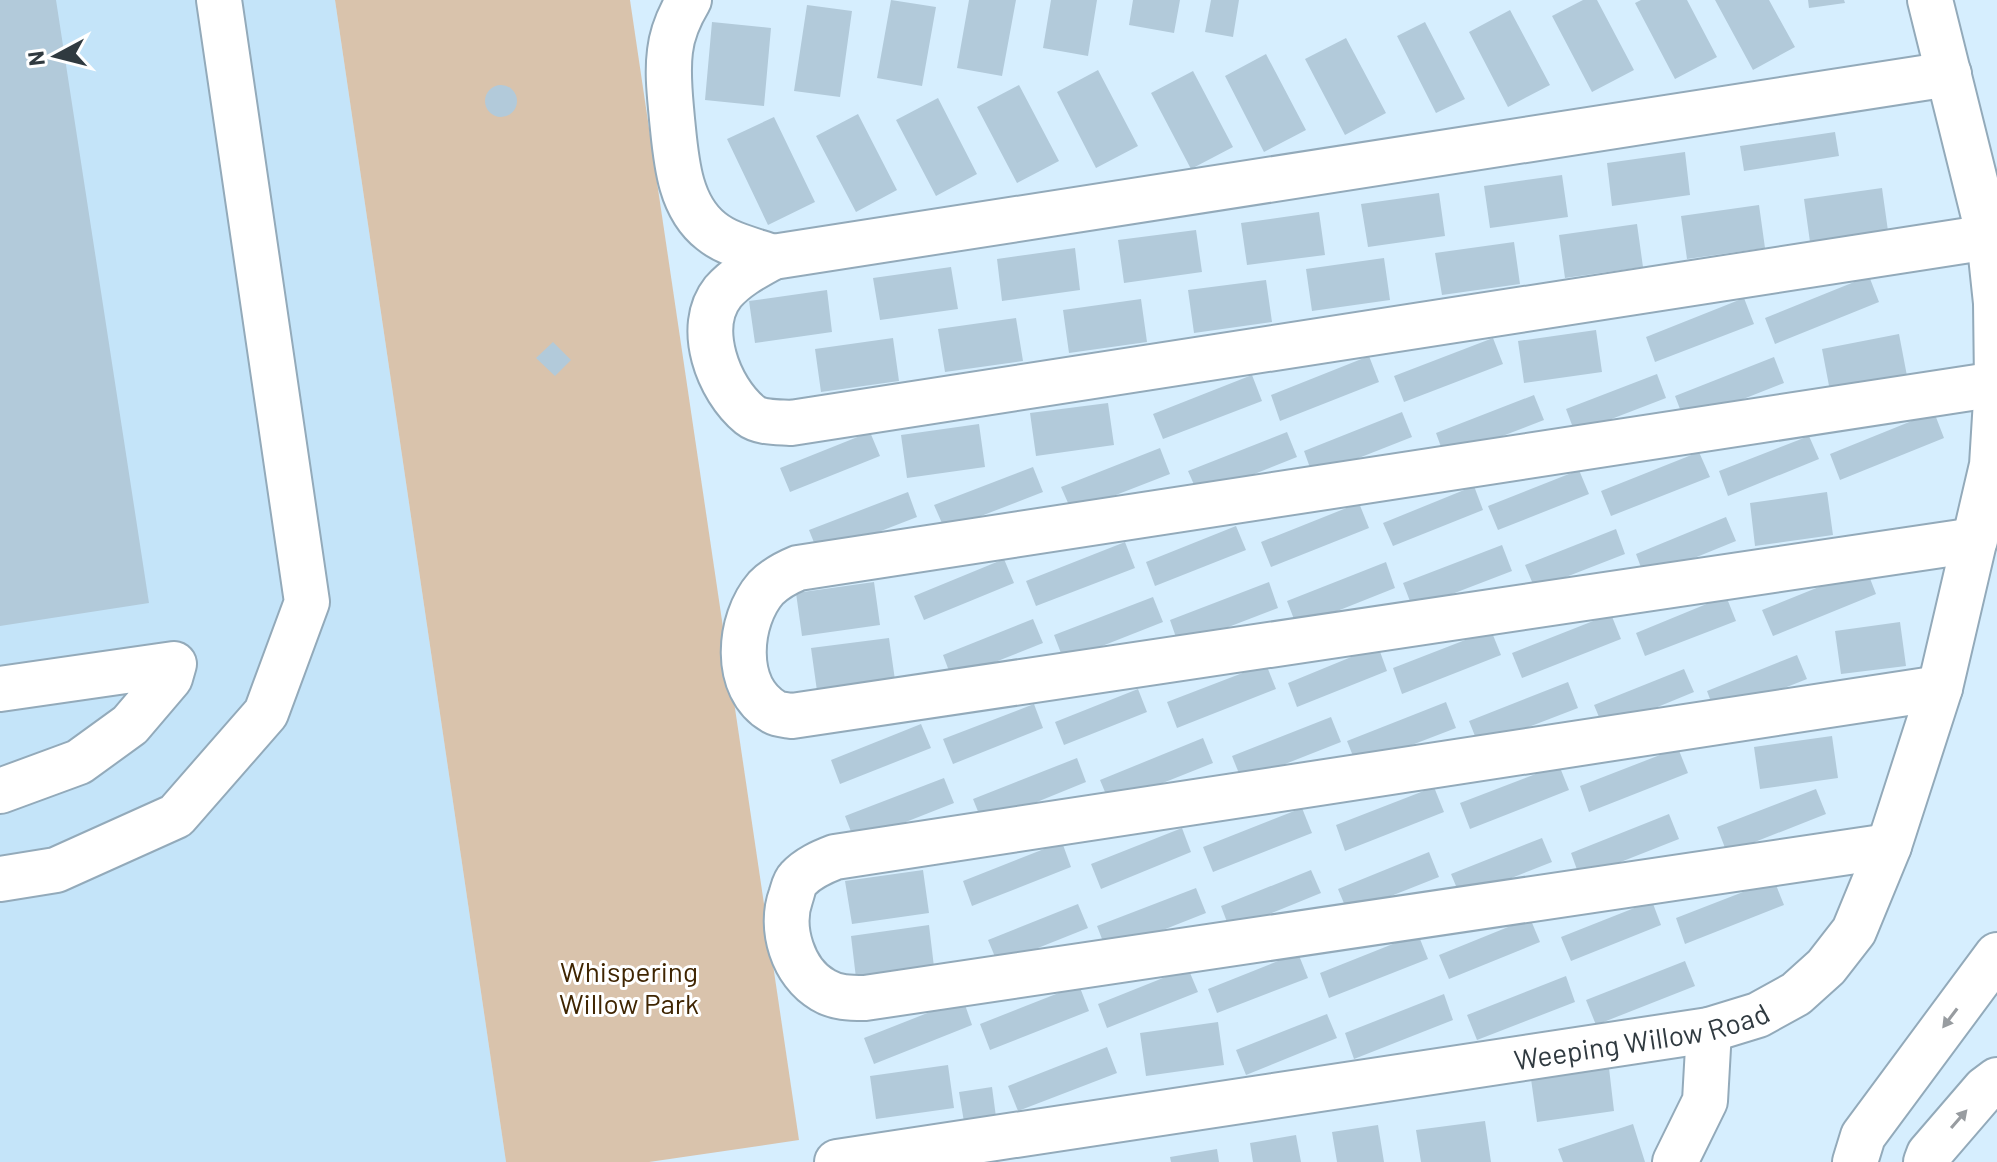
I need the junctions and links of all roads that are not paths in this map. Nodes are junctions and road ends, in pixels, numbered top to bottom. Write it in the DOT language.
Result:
graph roads {
  1 [pos="219,0"];
  2 [pos="689,0"];
  3 [pos="1930,0"];
  4 [pos="1949,74"];
  5 [pos="1989,237"];
  6 [pos="773,257"];
  7 [pos="1997,384"];
  8 [pos="1975,540"];
  9 [pos="1940,688"];
  10 [pos="0,689"];
  11 [pos="0,791"];
  12 [pos="1889,846"];
  13 [pos="0,879"];
  14 [pos="1997,955"];
  15 [pos="1709,1030"];
  16 [pos="1997,1080"];
  17 [pos="837,1162"];
  18 [pos="1675,1162"];
  19 [pos="1855,1162"];
  20 [pos="1926,1162"];
  1 -- 13 [label="main road"];
  2 -- 6 [label="main road"];
  3 -- 4 [label="main road, Weeping Willow Road"];
  4 -- 5 [label="main road, Weeping Willow Road"];
  4 -- 6 [label="main road"];
  5 -- 6 [label="main road"];
  5 -- 7 [label="main road, Weeping Willow Road"];
  7 -- 8 [label="main road, Weeping Willow Road"];
  7 -- 8 [label="main road"];
  8 -- 9 [label="main road, Weeping Willow Road"];
  9 -- 12 [label="main road, Weeping Willow Road"];
  9 -- 12 [label="main road"];
  10 -- 11 [label="main road"];
  12 -- 15 [label="main road, Weeping Willow Road"];
  14 -- 19 [label="main road, one-way"];
  15 -- 17 [label="main road, Weeping Willow Road"];
  15 -- 18 [label="main road"];
  20 -- 16 [label="main road, one-way"];
}
